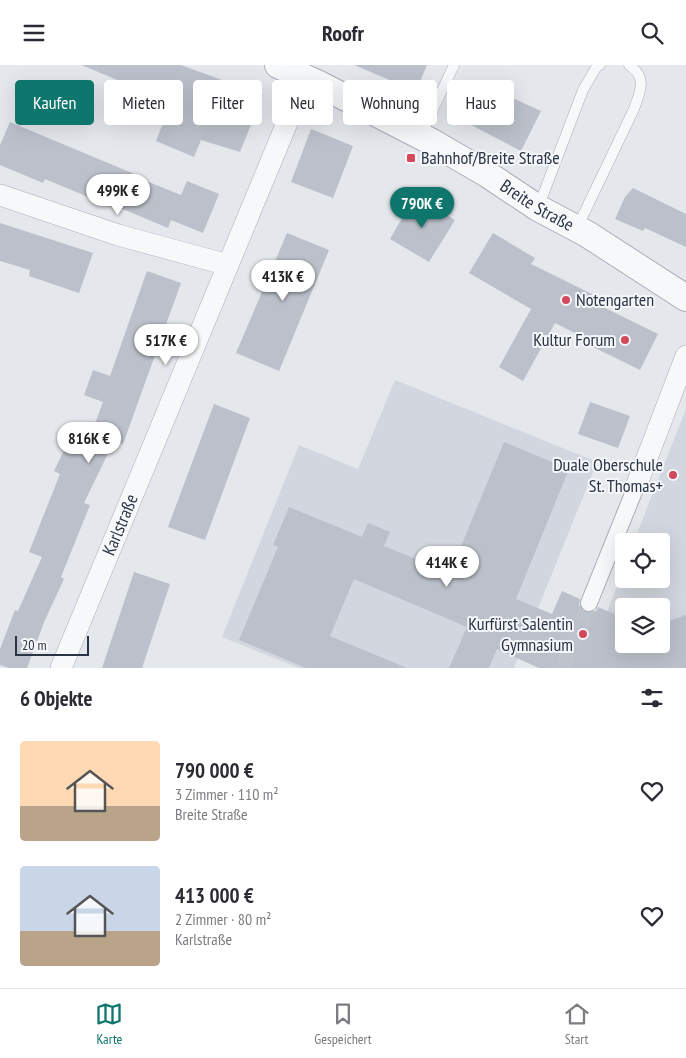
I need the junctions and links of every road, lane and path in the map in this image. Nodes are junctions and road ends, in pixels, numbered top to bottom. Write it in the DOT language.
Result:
graph roads {
  1 [pos="278,65"];
  2 [pos="454,65"];
  3 [pos="600,65"];
  4 [pos="629,65"];
  5 [pos="306,77"];
  6 [pos="421,136"];
  7 [pos="0,195"];
  8 [pos="538,208"];
  9 [pos="576,229"];
  10 [pos="228,265"];
  11 [pos="686,298"];
  12 [pos="686,356"];
  13 [pos="637,484"];
  14 [pos="589,603"];
  15 [pos="60,668"];
  1 -- 5 [label="street, Breite Straße"];
  2 -- 6 [label="lane"];
  3 -- 8 [label="lane"];
  4 -- 9 [label="lane"];
  5 -- 6 [label="street, Breite Straße"];
  5 -- 10 [label="street, Karlstraße"];
  6 -- 8 [label="street, Breite Straße"];
  7 -- 10 [label="street"];
  8 -- 9 [label="street, Breite Straße"];
  9 -- 11 [label="street, Breite Straße"];
  10 -- 15 [label="street, Karlstraße"];
  12 -- 13 [label="street"];
  13 -- 14 [label="street"];
}
